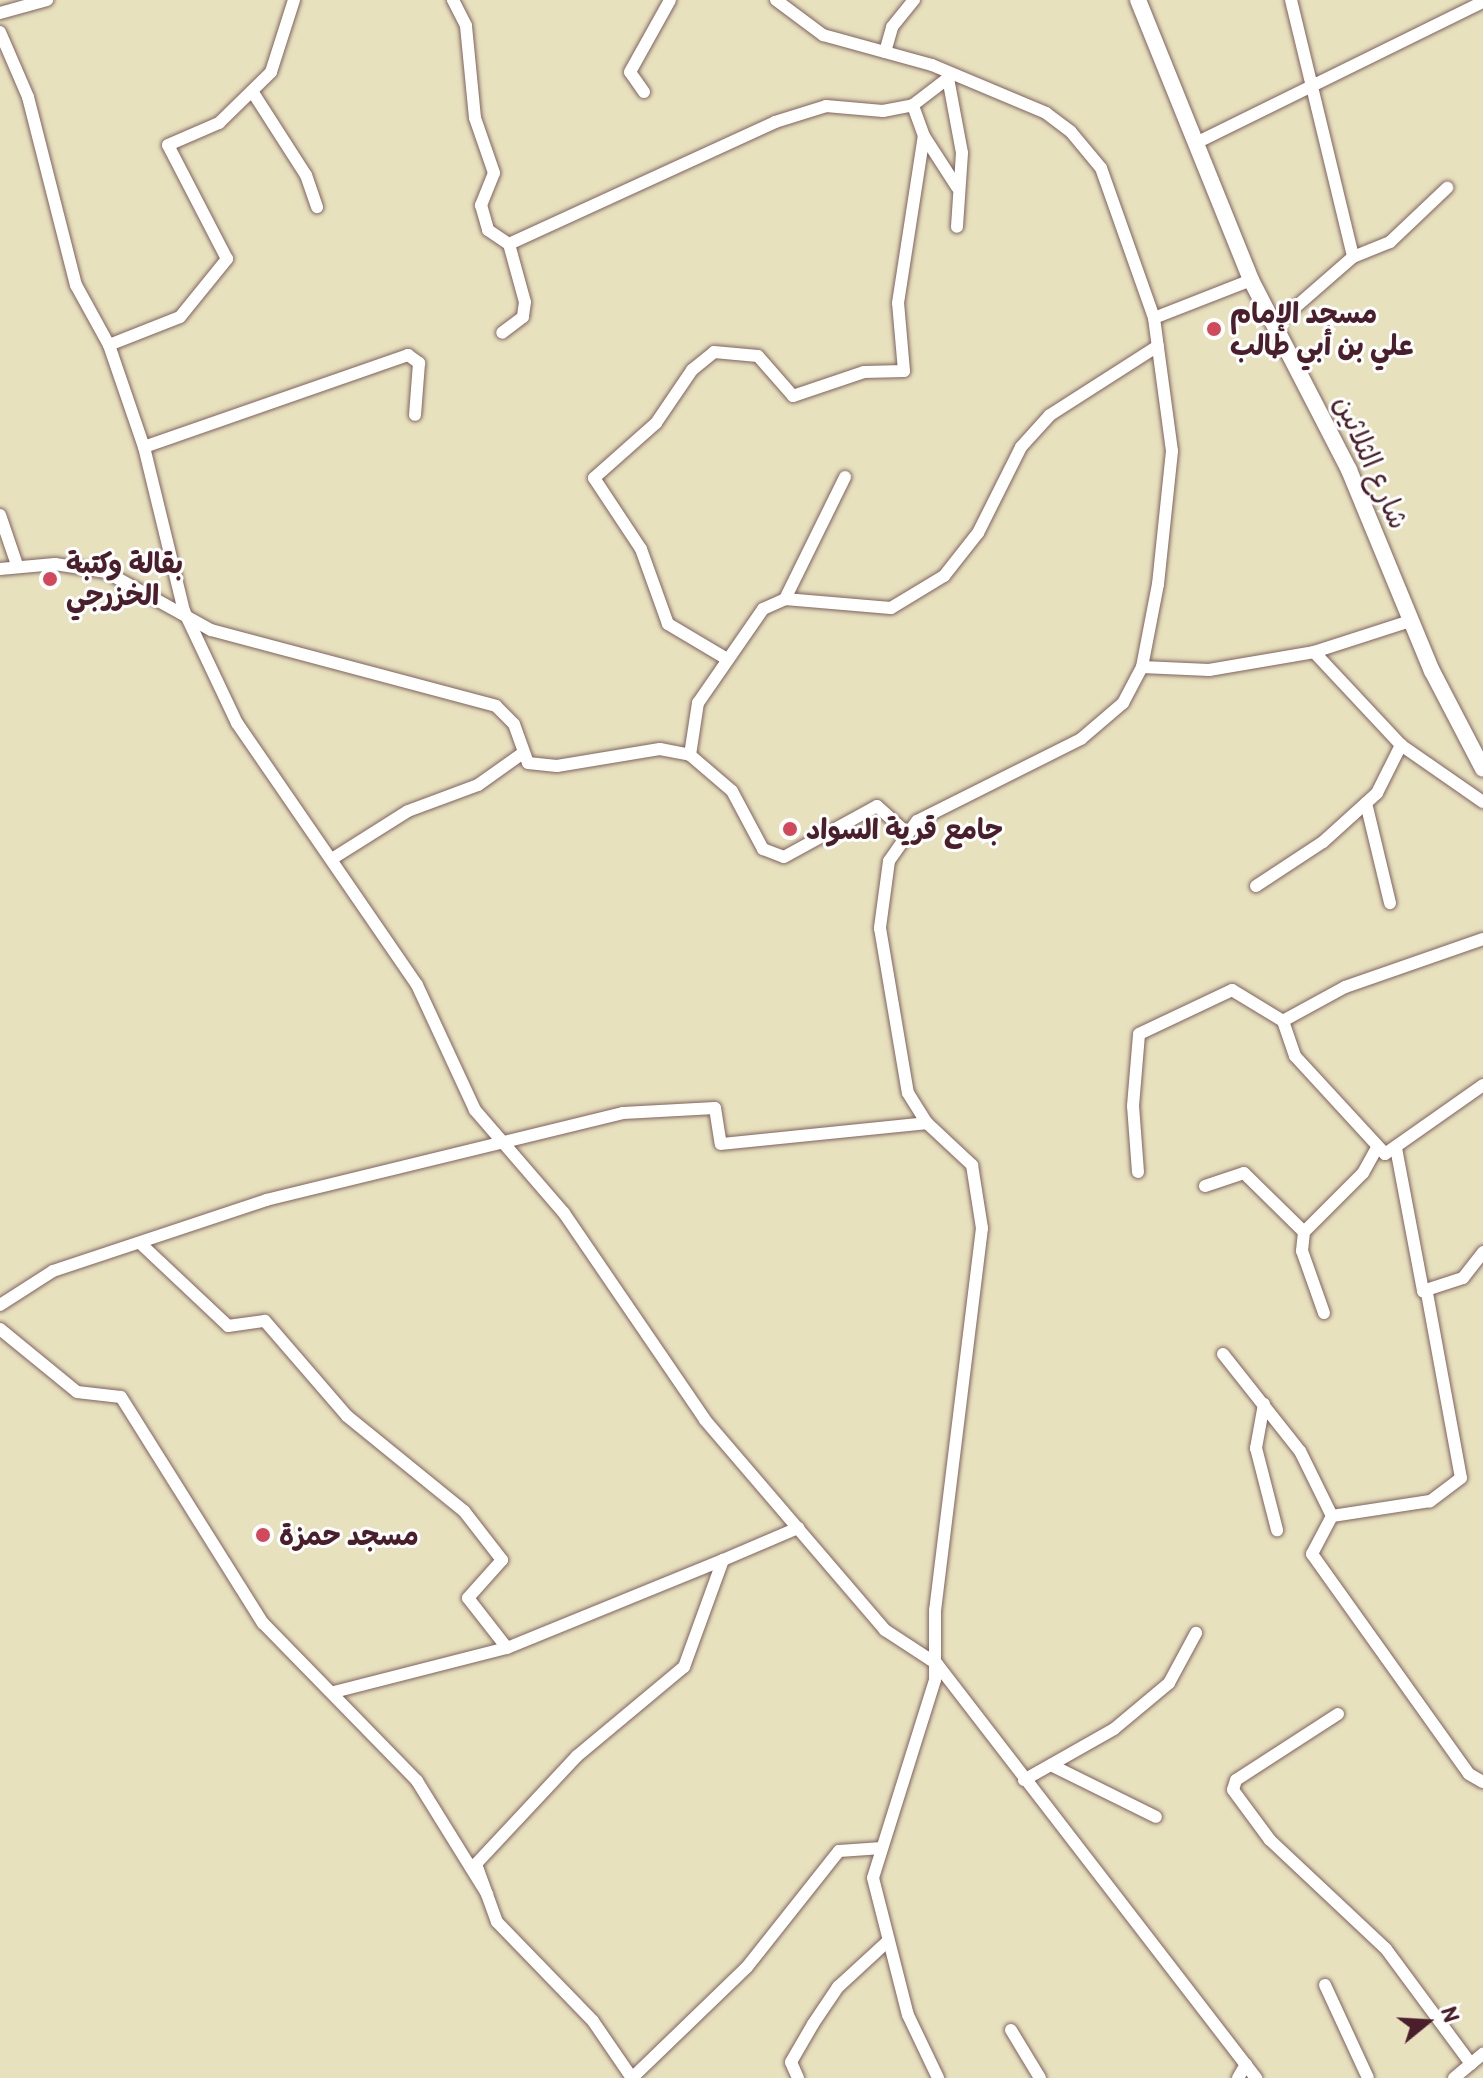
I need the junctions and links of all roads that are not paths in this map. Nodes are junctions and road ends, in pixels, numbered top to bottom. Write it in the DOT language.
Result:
graph roads {
  1 [pos="47,0"];
  2 [pos="294,0"];
  3 [pos="453,0"];
  4 [pos="670,0"];
  5 [pos="776,0"];
  6 [pos="914,0"];
  7 [pos="1138,0"];
  8 [pos="1291,0"];
  9 [pos="1483,2"];
  10 [pos="0,13"];
  11 [pos="0,32"];
  12 [pos="885,52"];
  13 [pos="948,78"];
  14 [pos="1310,84"];
  15 [pos="252,91"];
  16 [pos="644,92"];
  17 [pos="913,105"];
  18 [pos="924,136"];
  19 [pos="1196,143"];
  20 [pos="957,187"];
  21 [pos="1447,188"];
  22 [pos="317,207"];
  23 [pos="957,227"];
  24 [pos="509,244"];
  25 [pos="1353,257"];
  26 [pos="1251,280"];
  27 [pos="1154,318"];
  28 [pos="1275,325"];
  29 [pos="502,333"];
  30 [pos="109,345"];
  31 [pos="1158,346"];
  32 [pos="415,415"];
  33 [pos="144,447"];
  34 [pos="845,477"];
  35 [pos="0,515"];
  36 [pos="17,565"];
  37 [pos="0,569"];
  38 [pos="785,599"];
  39 [pos="184,611"];
  40 [pos="1410,621"];
  41 [pos="1314,652"];
  42 [pos="727,659"];
  43 [pos="1142,667"];
  44 [pos="1401,745"];
  45 [pos="523,753"];
  46 [pos="690,755"];
  47 [pos="1483,769"];
  48 [pos="1483,802"];
  49 [pos="1366,803"];
  50 [pos="906,832"];
  51 [pos="335,857"];
  52 [pos="1256,886"];
  53 [pos="1390,903"];
  54 [pos="1483,939"];
  55 [pos="1283,1021"];
  56 [pos="1483,1085"];
  57 [pos="927,1123"];
  58 [pos="505,1145"];
  59 [pos="1396,1148"];
  60 [pos="1376,1150"];
  61 [pos="1138,1172"];
  62 [pos="1205,1186"];
  63 [pos="1304,1232"];
  64 [pos="140,1243"];
  65 [pos="1483,1252"];
  66 [pos="1427,1293"];
  67 [pos="0,1305"];
  68 [pos="1324,1313"];
  69 [pos="0,1329"];
  70 [pos="1223,1354"];
  71 [pos="1264,1404"];
  72 [pos="1332,1516"];
  73 [pos="798,1528"];
  74 [pos="1277,1530"];
  75 [pos="723,1560"];
  76 [pos="1196,1633"];
  77 [pos="507,1648"];
  78 [pos="937,1664"];
  79 [pos="334,1692"];
  80 [pos="1338,1714"];
  81 [pos="1051,1765"];
  82 [pos="1024,1780"];
  83 [pos="1483,1782"];
  84 [pos="1156,1817"];
  85 [pos="882,1848"];
  86 [pos="487,1894"];
  87 [pos="887,1942"];
  88 [pos="1325,1985"];
  89 [pos="1011,2030"];
  90 [pos="1483,2054"];
  91 [pos="1246,2064"];
  92 [pos="1471,2064"];
  93 [pos="632,2078"];
  94 [pos="798,2078"];
  95 [pos="938,2078"];
  96 [pos="1040,2078"];
  97 [pos="1238,2078"];
  98 [pos="1256,2078"];
  99 [pos="1368,2078"];
  100 [pos="1454,2078"];
  1 -- 10 [label="street"];
  2 -- 15 [label="street"];
  3 -- 24 [label="street"];
  4 -- 16 [label="street"];
  5 -- 12 [label="street"];
  6 -- 12 [label="street"];
  7 -- 19 [label="street, شارع الثلاثين"];
  8 -- 14 [label="street"];
  9 -- 14 [label="street"];
  11 -- 30 [label="street"];
  12 -- 13 [label="street"];
  13 -- 17 [label="street"];
  13 -- 20 [label="street"];
  13 -- 27 [label="street"];
  14 -- 19 [label="street"];
  14 -- 25 [label="street"];
  15 -- 22 [label="street"];
  15 -- 30 [label="street"];
  17 -- 18 [label="street"];
  17 -- 24 [label="street"];
  18 -- 20 [label="street"];
  18 -- 42 [label="street"];
  19 -- 26 [label="street, شارع الثلاثين"];
  20 -- 23 [label="street"];
  21 -- 25 [label="street"];
  24 -- 29 [label="street"];
  25 -- 28 [label="street"];
  26 -- 27 [label="street"];
  26 -- 28 [label="street, شارع الثلاثين"];
  27 -- 31 [label="street"];
  28 -- 40 [label="street, شارع الثلاثين"];
  30 -- 33 [label="street"];
  31 -- 38 [label="street"];
  31 -- 43 [label="street"];
  32 -- 33 [label="street"];
  33 -- 39 [label="street"];
  34 -- 38 [label="street"];
  35 -- 36 [label="street"];
  36 -- 37 [label="street"];
  36 -- 39 [label="street"];
  38 -- 42 [label="street"];
  39 -- 45 [label="street"];
  39 -- 51 [label="street"];
  40 -- 41 [label="street"];
  40 -- 47 [label="street, شارع الثلاثين"];
  41 -- 43 [label="street"];
  41 -- 44 [label="street"];
  42 -- 46 [label="street"];
  43 -- 50 [label="street"];
  44 -- 48 [label="street"];
  44 -- 49 [label="street"];
  45 -- 46 [label="street"];
  45 -- 51 [label="street"];
  46 -- 50 [label="street"];
  49 -- 52 [label="street"];
  49 -- 53 [label="street"];
  50 -- 57 [label="street"];
  51 -- 58 [label="street"];
  54 -- 55 [label="street"];
  55 -- 60 [label="street"];
  55 -- 61 [label="street"];
  56 -- 59 [label="street"];
  57 -- 58 [label="street"];
  57 -- 78 [label="street"];
  58 -- 64 [label="street"];
  58 -- 73 [label="street"];
  59 -- 60 [label="street"];
  59 -- 66 [label="street"];
  60 -- 63 [label="street"];
  62 -- 63 [label="street"];
  63 -- 68 [label="street"];
  64 -- 67 [label="street"];
  64 -- 77 [label="street"];
  65 -- 66 [label="street"];
  66 -- 72 [label="street"];
  69 -- 79 [label="street"];
  70 -- 71 [label="street"];
  71 -- 72 [label="street"];
  71 -- 74 [label="street"];
  72 -- 83 [label="street"];
  73 -- 75 [label="street"];
  73 -- 78 [label="street"];
  75 -- 77 [label="street"];
  75 -- 86 [label="street"];
  76 -- 81 [label="street"];
  77 -- 79 [label="street"];
  78 -- 82 [label="street"];
  78 -- 85 [label="street"];
  79 -- 86 [label="street"];
  80 -- 92 [label="street"];
  81 -- 82 [label="street"];
  81 -- 84 [label="street"];
  82 -- 91 [label="street"];
  85 -- 87 [label="street"];
  85 -- 93 [label="street"];
  86 -- 93 [label="street"];
  87 -- 94 [label="street"];
  87 -- 95 [label="street"];
  88 -- 99 [label="street"];
  89 -- 96 [label="street"];
  90 -- 92 [label="street"];
  91 -- 97 [label="street"];
  91 -- 98 [label="street"];
  92 -- 100 [label="street"];
}
